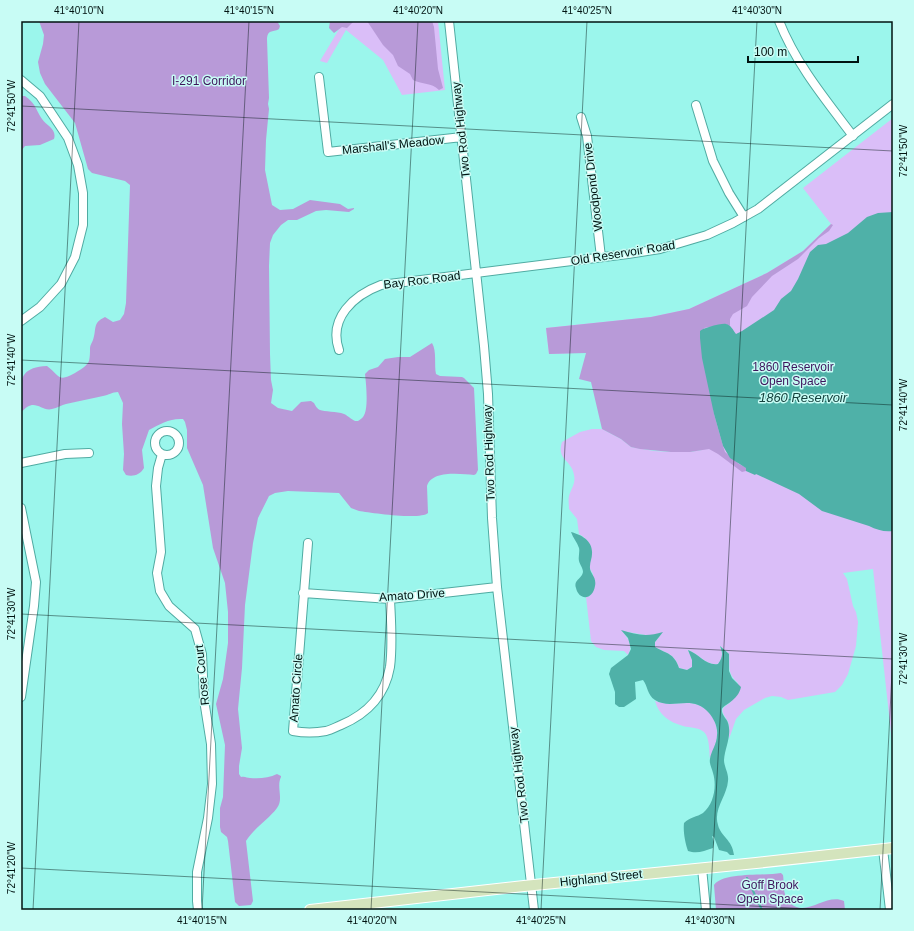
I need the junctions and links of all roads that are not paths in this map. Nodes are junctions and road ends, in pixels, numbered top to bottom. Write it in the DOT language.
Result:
graph roads {
  1 [pos="449,21"];
  2 [pos="779,21"];
  3 [pos="319,77"];
  4 [pos="21,80"];
  5 [pos="893,104"];
  6 [pos="696,105"];
  7 [pos="581,117"];
  8 [pos="853,136"];
  9 [pos="462,137"];
  10 [pos="744,217"];
  11 [pos="601,258"];
  12 [pos="477,273"];
  13 [pos="21,321"];
  14 [pos="339,350"];
  15 [pos="89,453"];
  16 [pos="162,454"];
  17 [pos="21,463"];
  18 [pos="21,508"];
  19 [pos="308,543"];
  20 [pos="497,587"];
  21 [pos="303,593"];
  22 [pos="390,599"];
  23 [pos="21,698"];
  24 [pos="888,848"];
  25 [pos="702,868"];
  26 [pos="532,885"];
  27 [pos="198,910"];
  28 [pos="310,910"];
  29 [pos="534,910"];
  30 [pos="706,910"];
  31 [pos="890,910"];
  1 -- 9 [label="street, Two Rod Highway"];
  2 -- 8 [label="street"];
  3 -- 9 [label="street, Marshall's Meadow"];
  4 -- 13 [label="street"];
  5 -- 8 [label="street, Old Reservoir Road"];
  6 -- 10 [label="street"];
  7 -- 11 [label="street, Woodpond Drive"];
  8 -- 10 [label="street, Old Reservoir Road"];
  9 -- 12 [label="street, Two Rod Highway"];
  10 -- 11 [label="street, Old Reservoir Road"];
  11 -- 12 [label="street, Old Reservoir Road"];
  12 -- 14 [label="street, Bay Roc Road"];
  12 -- 20 [label="street, Two Rod Highway"];
  15 -- 17 [label="street"];
  16 -- 27 [label="street, Rose Court"];
  18 -- 23 [label="street"];
  19 -- 21 [label="street, Amato Circle"];
  20 -- 22 [label="street, Amato Drive"];
  20 -- 26 [label="street, Two Rod Highway"];
  21 -- 22 [label="street, Amato Drive"];
  21 -- 22 [label="street, Amato Circle"];
  24 -- 25 [label="main road, Highland Street"];
  24 -- 31 [label="street"];
  25 -- 26 [label="main road, Highland Street"];
  25 -- 30 [label="street"];
  26 -- 28 [label="main road, Highland Street"];
  26 -- 29 [label="street, Two Rod Highway"];
}
